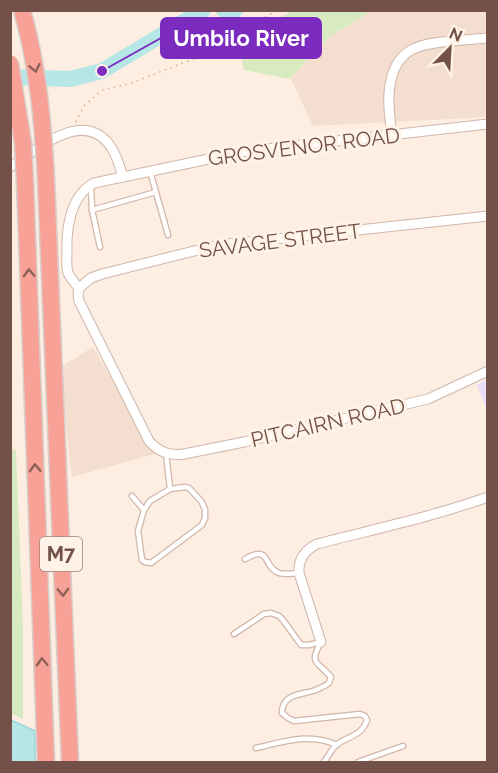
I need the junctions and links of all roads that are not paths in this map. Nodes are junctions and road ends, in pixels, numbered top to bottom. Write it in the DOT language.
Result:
graph roads {
  1 [pos="22,10"];
  2 [pos="488,38"];
  3 [pos="10,63"];
  4 [pos="488,124"];
  5 [pos="392,135"];
  6 [pos="10,167"];
  7 [pos="150,171"];
  8 [pos="123,177"];
  9 [pos="91,184"];
  10 [pos="156,192"];
  11 [pos="92,210"];
  12 [pos="488,216"];
  13 [pos="168,235"];
  14 [pos="100,248"];
  15 [pos="79,288"];
  16 [pos="488,371"];
  17 [pos="164,453"];
  18 [pos="170,489"];
  19 [pos="132,496"];
  20 [pos="488,497"];
  21 [pos="144,510"];
  22 [pos="245,559"];
  23 [pos="299,573"];
  24 [pos="234,634"];
  25 [pos="321,642"];
  26 [pos="337,745"];
  27 [pos="403,746"];
  28 [pos="256,748"];
  29 [pos="46,762"];
  30 [pos="70,762"];
  31 [pos="324,762"];
  32 [pos="358,762"];
  1 -- 30 [label="highway, M7, one-way, bridge"];
  2 -- 5 [label="street"];
  29 -- 3 [label="highway, M7, one-way, bridge"];
  4 -- 5 [label="street, GROSVENOR ROAD"];
  5 -- 7 [label="street, GROSVENOR ROAD"];
  6 -- 8 [label="street"];
  7 -- 8 [label="street, GROSVENOR ROAD"];
  7 -- 10 [label="lane"];
  8 -- 9 [label="street, GROSVENOR ROAD"];
  9 -- 11 [label="lane"];
  9 -- 15 [label="street"];
  10 -- 11 [label="lane"];
  10 -- 13 [label="lane"];
  11 -- 14 [label="lane"];
  12 -- 15 [label="street, SAVAGE STREET"];
  15 -- 17 [label="street"];
  16 -- 17 [label="street, PITCAIRN ROAD"];
  17 -- 18 [label="lane"];
  18 -- 21 [label="lane"];
  18 -- 21 [label="lane"];
  19 -- 21 [label="lane"];
  20 -- 23 [label="street"];
  22 -- 23 [label="lane"];
  23 -- 25 [label="street"];
  24 -- 25 [label="lane"];
  25 -- 26 [label="lane"];
  26 -- 28 [label="lane"];
  26 -- 31 [label="lane"];
  27 -- 32 [label="lane"];
}
